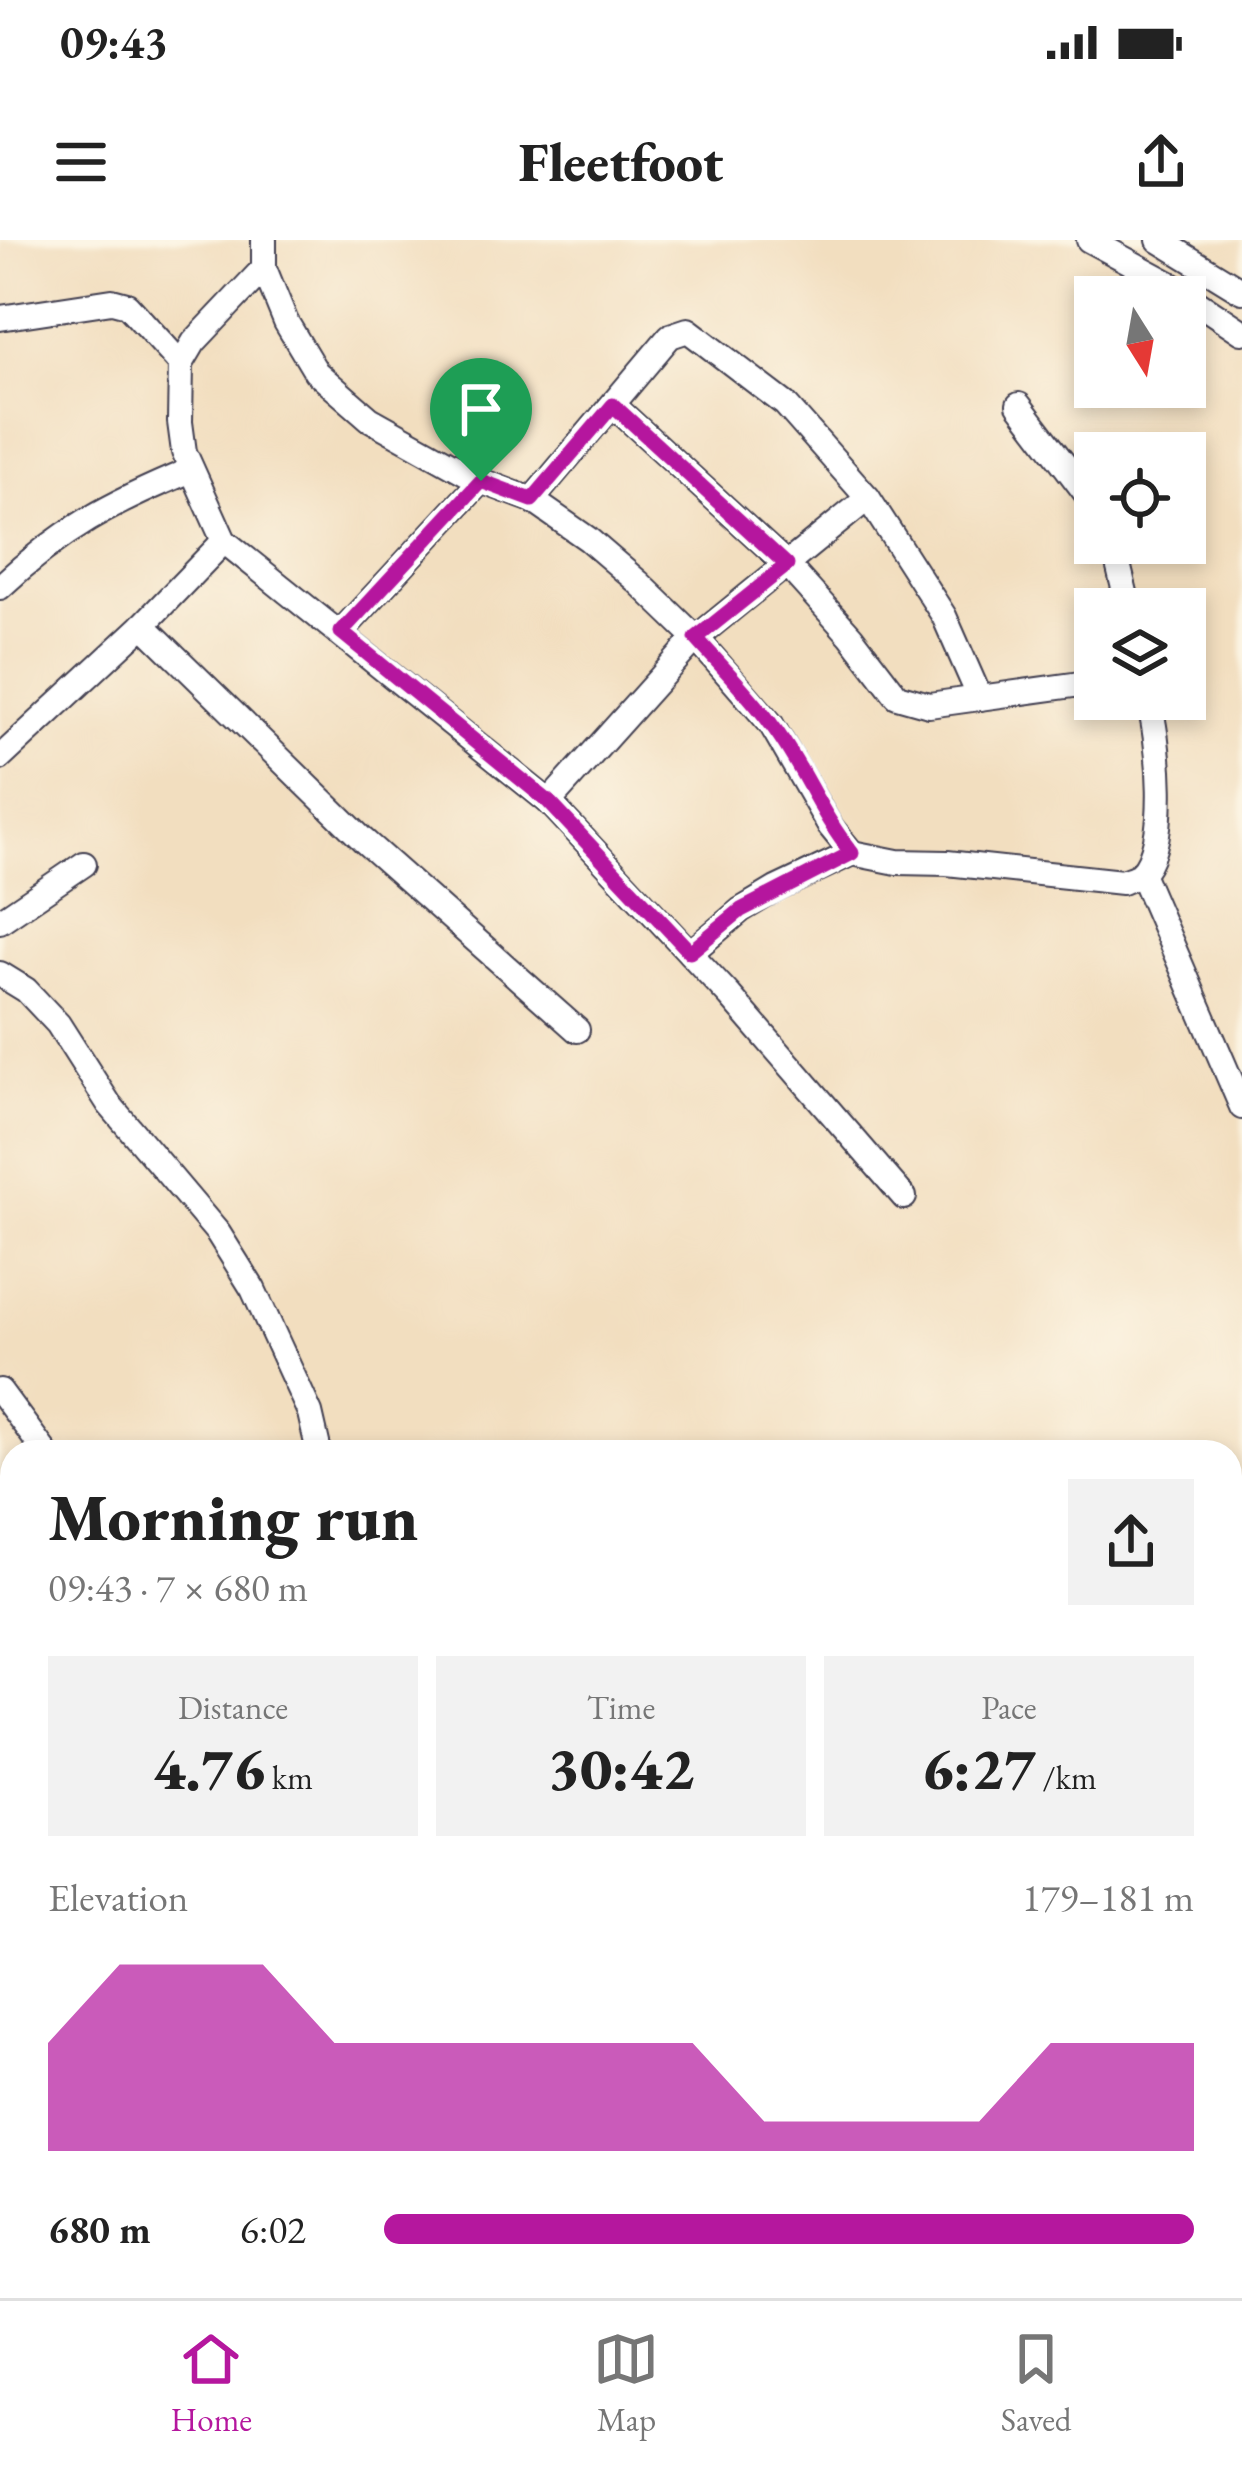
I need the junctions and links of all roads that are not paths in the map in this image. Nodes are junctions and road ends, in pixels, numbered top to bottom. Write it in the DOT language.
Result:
graph roads {
  1 [pos="263,240"];
  2 [pos="1089,240"];
  3 [pos="1160,240"];
  4 [pos="264,268"];
  5 [pos="1242,291"];
  6 [pos="0,318"];
  7 [pos="1242,332"];
  8 [pos="181,364"];
  9 [pos="613,405"];
  10 [pos="1019,405"];
  11 [pos="189,471"];
  12 [pos="1074,477"];
  13 [pos="481,481"];
  14 [pos="868,498"];
  15 [pos="532,500"];
  16 [pos="224,541"];
  17 [pos="787,565"];
  18 [pos="0,587"];
  19 [pos="143,625"];
  20 [pos="341,632"];
  21 [pos="696,638"];
  22 [pos="1074,685"];
  23 [pos="980,698"];
  24 [pos="1154,720"];
  25 [pos="0,758"];
  26 [pos="549,802"];
  27 [pos="852,853"];
  28 [pos="84,864"];
  29 [pos="1141,873"];
  30 [pos="0,921"];
  31 [pos="690,952"];
  32 [pos="0,974"];
  33 [pos="577,1030"];
  34 [pos="1242,1107"];
  35 [pos="904,1197"];
  36 [pos="0,1391"];
  37 [pos="36,1440"];
  38 [pos="317,1440"];
  1 -- 4 [label="street"];
  2 -- 7 [label="street"];
  3 -- 5 [label="street"];
  4 -- 8 [label="street"];
  4 -- 13 [label="street"];
  6 -- 8 [label="street"];
  8 -- 11 [label="street"];
  9 -- 14 [label="street"];
  9 -- 15 [label="street"];
  9 -- 17 [label="street"];
  10 -- 12 [label="street"];
  11 -- 16 [label="street"];
  11 -- 18 [label="street"];
  13 -- 15 [label="street"];
  13 -- 20 [label="street"];
  14 -- 17 [label="street"];
  14 -- 23 [label="street"];
  15 -- 21 [label="street"];
  16 -- 19 [label="street"];
  16 -- 20 [label="street"];
  17 -- 21 [label="street"];
  17 -- 23 [label="street"];
  19 -- 25 [label="street"];
  19 -- 33 [label="street"];
  20 -- 26 [label="street"];
  21 -- 26 [label="street"];
  21 -- 27 [label="street"];
  22 -- 23 [label="street"];
  24 -- 29 [label="street"];
  26 -- 31 [label="street"];
  27 -- 29 [label="street"];
  27 -- 31 [label="street"];
  28 -- 30 [label="street"];
  29 -- 34 [label="street"];
  31 -- 35 [label="street"];
  32 -- 38 [label="street"];
  36 -- 37 [label="street"];
}
